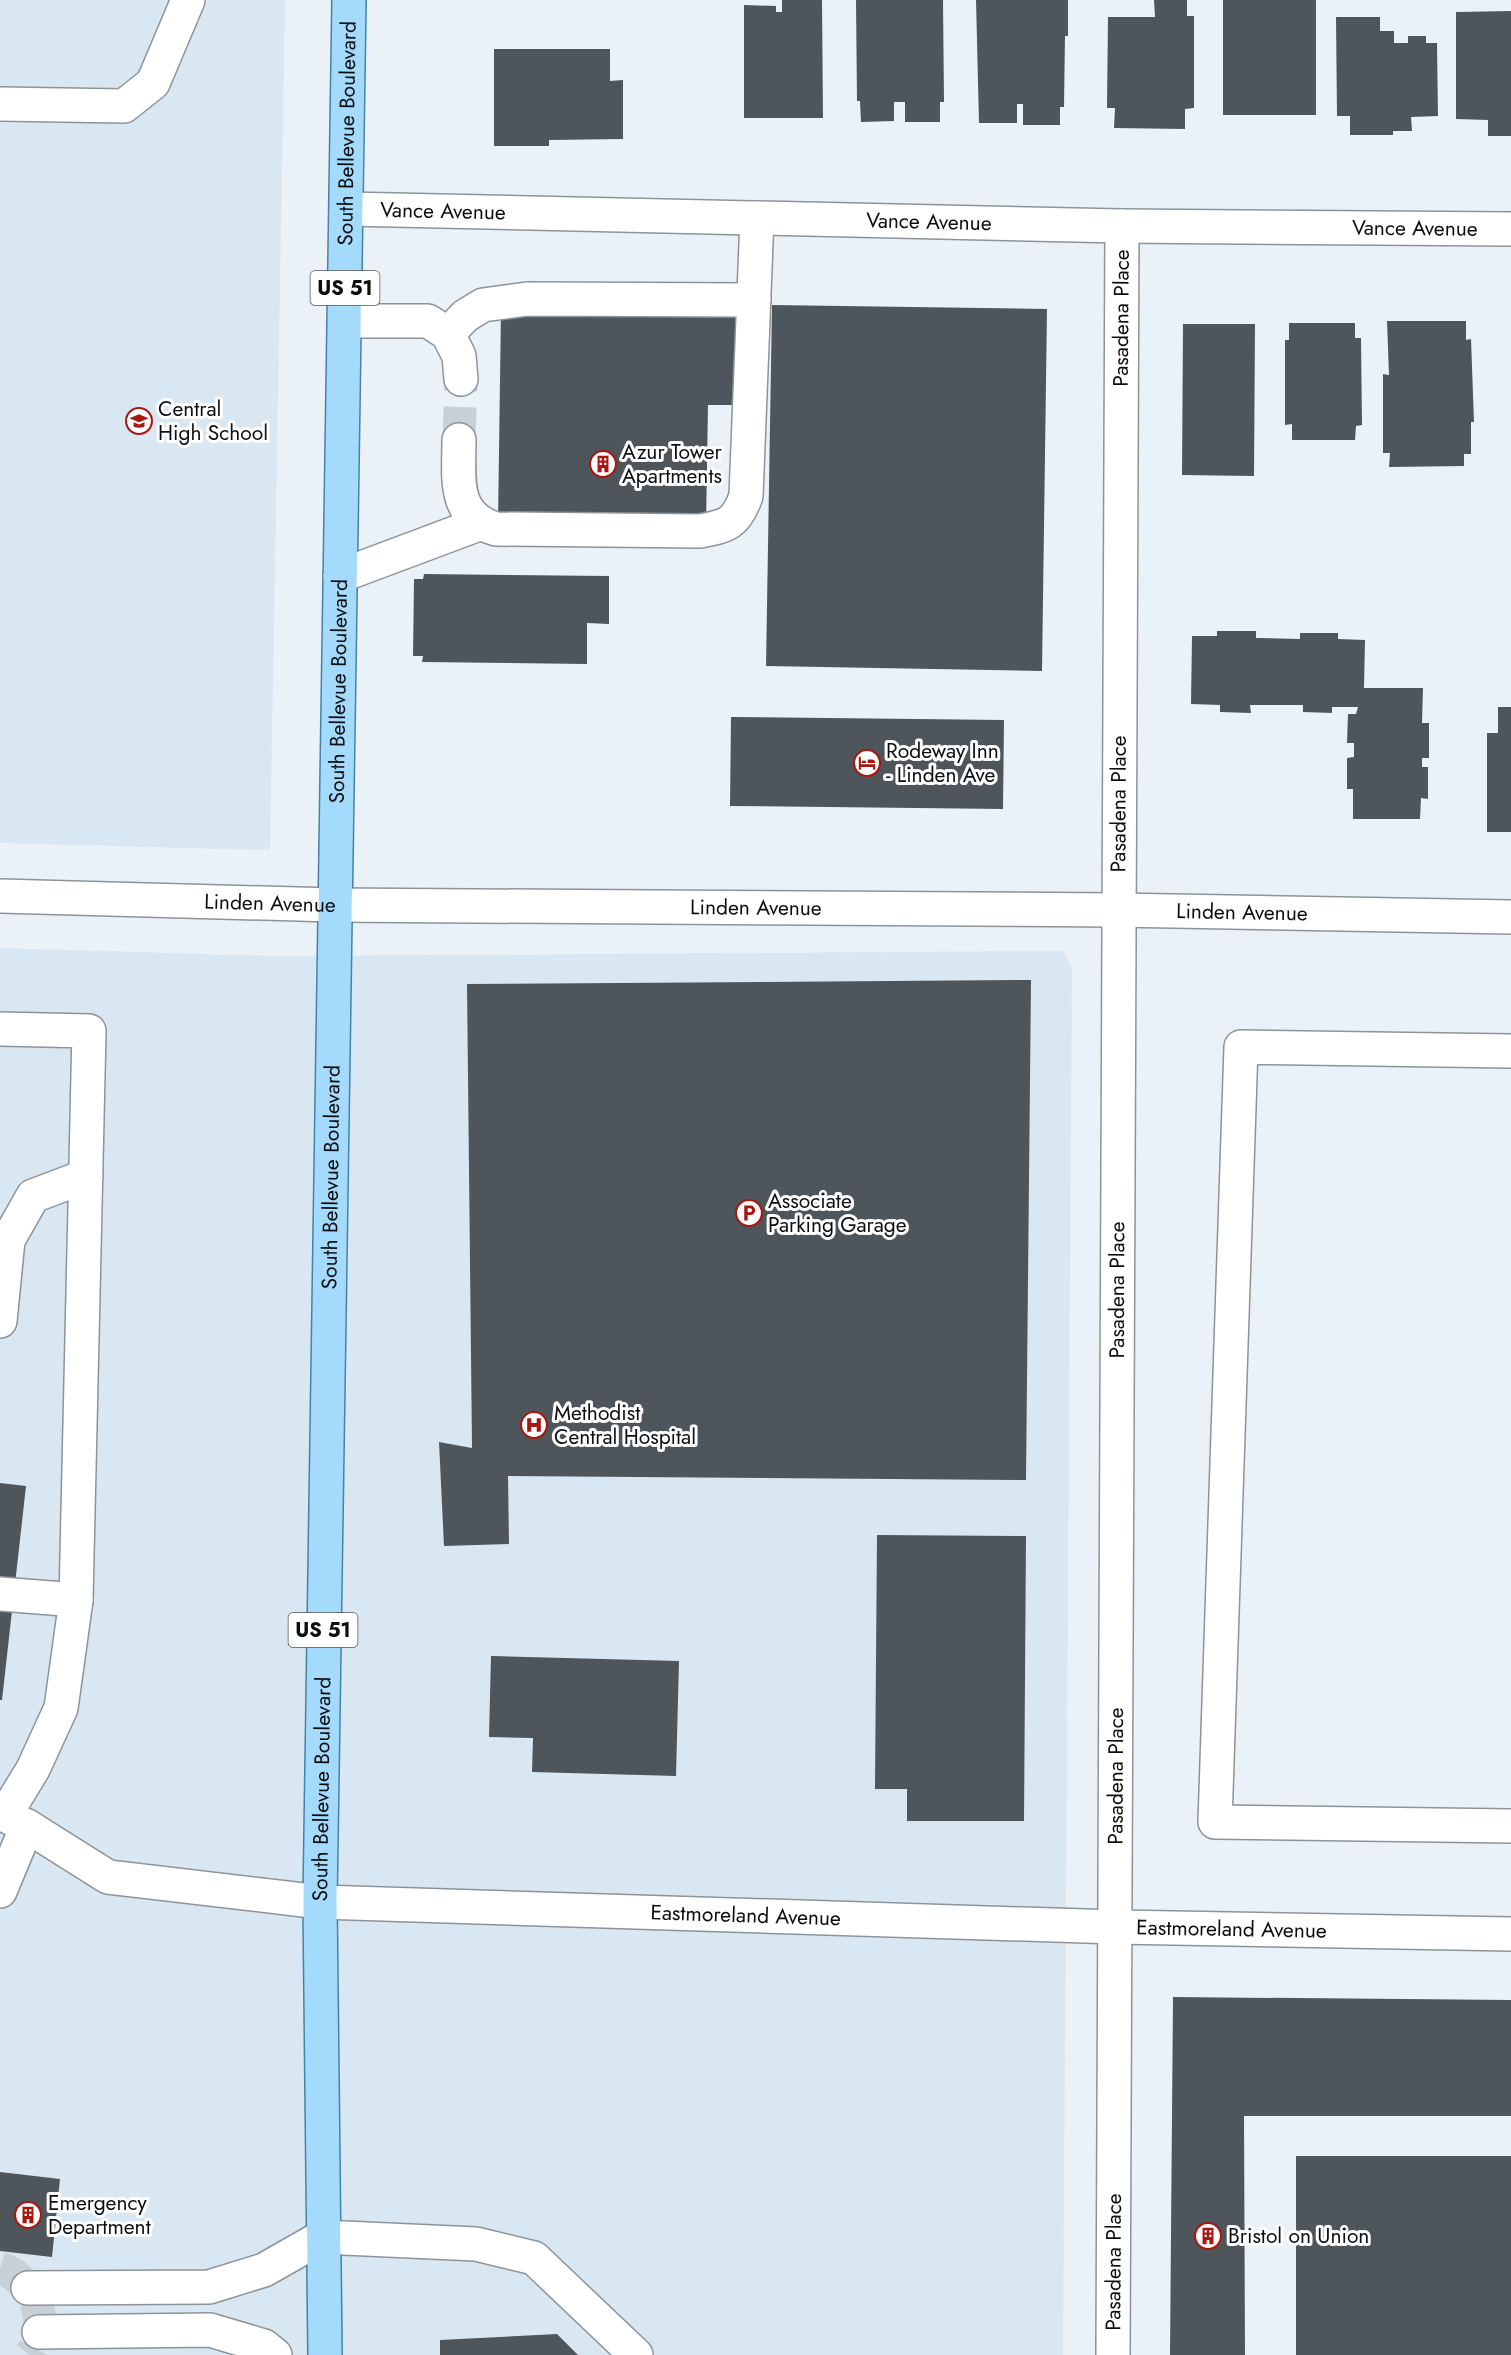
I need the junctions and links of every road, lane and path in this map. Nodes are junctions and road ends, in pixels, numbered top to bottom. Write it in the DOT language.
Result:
graph roads {
  1 [pos="188,0"];
  2 [pos="349,0"];
  3 [pos="0,104"];
  4 [pos="347,209"];
  5 [pos="757,218"];
  6 [pos="1122,226"];
  7 [pos="1511,229"];
  8 [pos="754,300"];
  9 [pos="345,321"];
  10 [pos="448,334"];
  11 [pos="460,379"];
  12 [pos="459,440"];
  13 [pos="479,524"];
  14 [pos="340,576"];
  15 [pos="0,896"];
  16 [pos="333,905"];
  17 [pos="1116,910"];
  18 [pos="1511,917"];
  19 [pos="0,1029"];
  20 [pos="1511,1051"];
  21 [pos="86,1176"];
  22 [pos="0,1322"];
  23 [pos="0,1594"];
  24 [pos="76,1600"];
  25 [pos="11,1818"];
  26 [pos="1511,1826"];
  27 [pos="0,1891"];
  28 [pos="320,1902"];
  29 [pos="1116,1928"];
  30 [pos="1511,1934"];
  31 [pos="322,2237"];
  32 [pos="28,2288"];
  33 [pos="39,2332"];
  34 [pos="275,2355"];
  35 [pos="325,2355"];
  36 [pos="636,2355"];
  37 [pos="1113,2355"];
  1 -- 3 [label="street"];
  2 -- 4 [label="main road, South Bellevue Boulevard / US 51"];
  4 -- 5 [label="street, Vance Avenue"];
  4 -- 9 [label="main road, South Bellevue Boulevard / US 51"];
  5 -- 6 [label="street, Vance Avenue"];
  5 -- 8 [label="street"];
  6 -- 7 [label="street, Vance Avenue"];
  6 -- 17 [label="street, Pasadena Place"];
  8 -- 10 [label="street"];
  8 -- 13 [label="street"];
  9 -- 10 [label="street"];
  9 -- 14 [label="main road, South Bellevue Boulevard / US 51"];
  10 -- 11 [label="street"];
  12 -- 13 [label="street"];
  13 -- 14 [label="street"];
  14 -- 16 [label="main road, South Bellevue Boulevard / US 51"];
  15 -- 16 [label="street, Linden Avenue"];
  16 -- 17 [label="street, Linden Avenue"];
  16 -- 28 [label="main road, South Bellevue Boulevard / US 51"];
  17 -- 18 [label="street, Linden Avenue"];
  17 -- 29 [label="street, Pasadena Place"];
  19 -- 21 [label="street"];
  20 -- 26 [label="street"];
  21 -- 22 [label="street"];
  21 -- 24 [label="street"];
  23 -- 24 [label="street"];
  24 -- 25 [label="street"];
  25 -- 27 [label="street"];
  25 -- 28 [label="street, Eastmoreland Avenue"];
  28 -- 29 [label="street, Eastmoreland Avenue"];
  28 -- 31 [label="main road, South Bellevue Boulevard / US 51"];
  29 -- 30 [label="street, Eastmoreland Avenue"];
  29 -- 37 [label="street, Pasadena Place"];
  31 -- 32 [label="street"];
  31 -- 35 [label="main road, South Bellevue Boulevard / US 51"];
  31 -- 36 [label="street"];
  33 -- 34 [label="street"];
}
